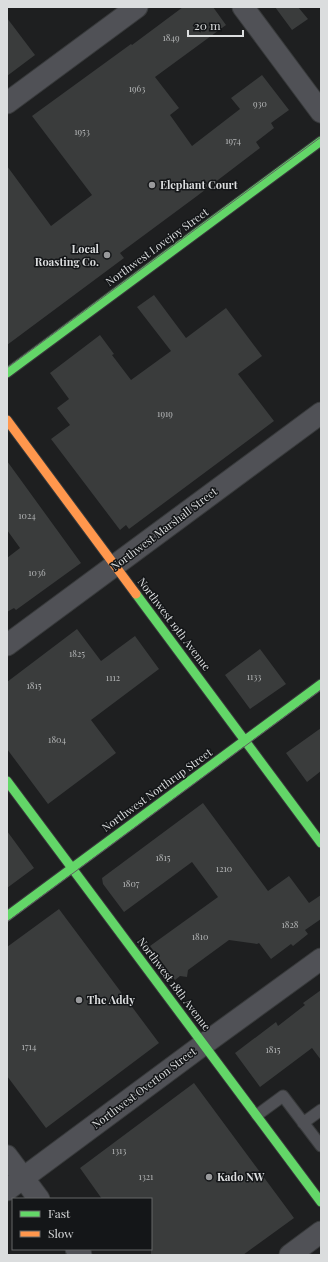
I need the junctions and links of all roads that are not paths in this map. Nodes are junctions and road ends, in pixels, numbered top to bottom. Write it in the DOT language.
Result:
graph roads {
  1 [pos="137,7"];
  2 [pos="243,7"];
  3 [pos="7,103"];
  4 [pos="321,112"];
  5 [pos="321,141"];
  6 [pos="7,373"];
  7 [pos="321,413"];
  8 [pos="7,420"];
  9 [pos="115,565"];
  10 [pos="7,646"];
  11 [pos="321,684"];
  12 [pos="245,740"];
  13 [pos="7,781"];
  14 [pos="321,843"];
  15 [pos="72,868"];
  16 [pos="7,916"];
  17 [pos="321,959"];
  18 [pos="204,1044"];
  19 [pos="321,1110"];
  20 [pos="257,1115"];
  21 [pos="303,1122"];
  22 [pos="321,1146"];
  23 [pos="7,1156"];
  24 [pos="24,1178"];
  25 [pos="7,1190"];
  26 [pos="38,1198"];
  27 [pos="321,1202"];
  28 [pos="321,1232"];
  29 [pos="290,1255"];
  1 -- 3 [label="street"];
  2 -- 4 [label="street"];
  5 -- 6 [label="street, Northwest Lovejoy Street"];
  7 -- 9 [label="street, Northwest Marshall Street"];
  8 -- 9 [label="street, Northwest 19th Avenue"];
  9 -- 10 [label="street, Northwest Marshall Street"];
  9 -- 12 [label="street, Northwest 19th Avenue"];
  11 -- 12 [label="street, Northwest Northrup Street"];
  12 -- 14 [label="street, Northwest 19th Avenue"];
  12 -- 15 [label="street, Northwest Northrup Street"];
  13 -- 15 [label="street, Northwest 18th Avenue"];
  15 -- 16 [label="street, Northwest Northrup Street"];
  15 -- 18 [label="street, Northwest 18th Avenue"];
  17 -- 18 [label="street, Northwest Overton Street"];
  18 -- 20 [label="street, Northwest 18th Avenue"];
  18 -- 24 [label="street, Northwest Overton Street"];
  19 -- 21 [label="lane"];
  20 -- 21 [label="lane"];
  20 -- 27 [label="street, Northwest 18th Avenue"];
  21 -- 22 [label="lane"];
  23 -- 24 [label="street"];
  24 -- 25 [label="street, Northwest Overton Street"];
  24 -- 26 [label="street"];
  28 -- 29 [label="street"];
}
